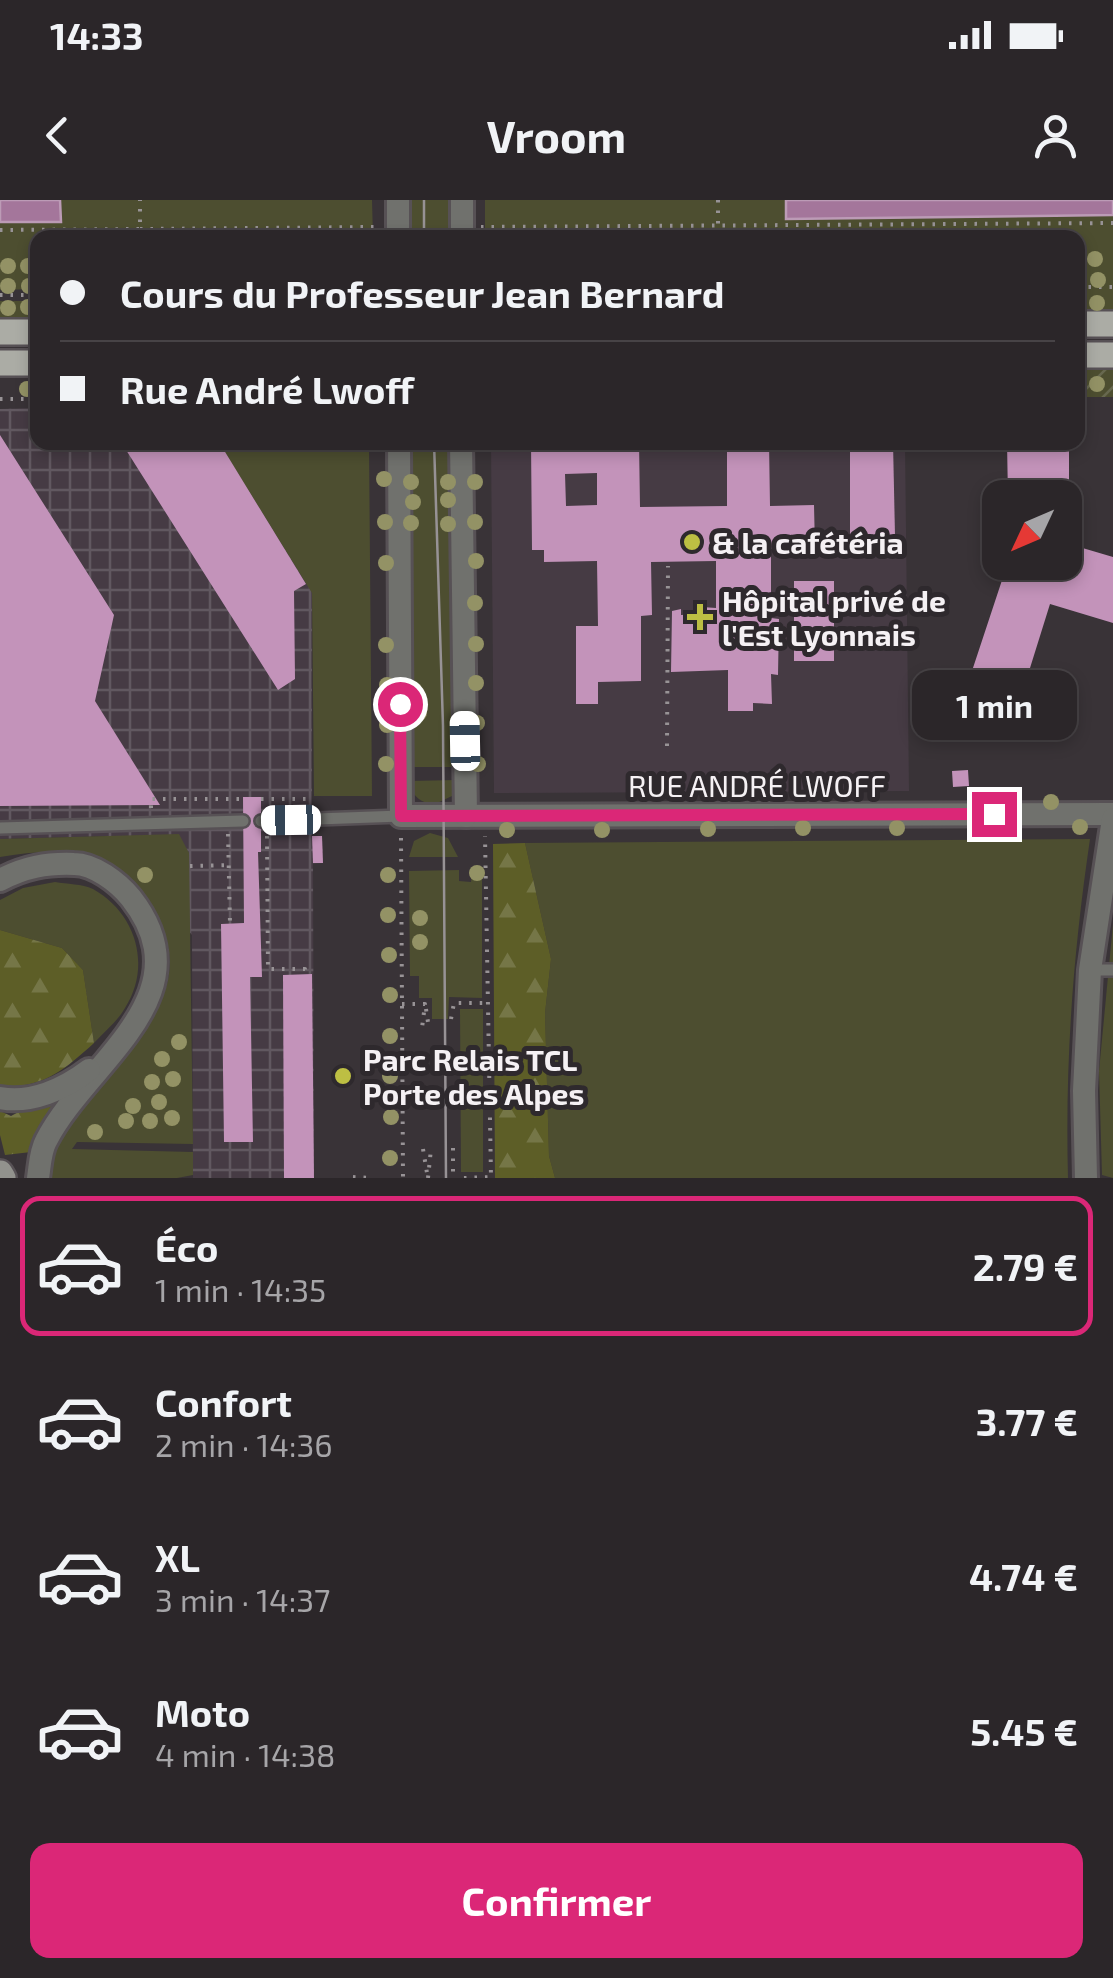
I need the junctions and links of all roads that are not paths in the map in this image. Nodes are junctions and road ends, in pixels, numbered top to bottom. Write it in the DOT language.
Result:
graph roads {
  1 [pos="398,200"];
  2 [pos="462,200"];
  3 [pos="398,230"];
  4 [pos="462,230"];
  5 [pos="1085,324"];
  6 [pos="1113,324"];
  7 [pos="0,332"];
  8 [pos="30,332"];
  9 [pos="1085,355"];
  10 [pos="1113,355"];
  11 [pos="0,363"];
  12 [pos="30,363"];
  13 [pos="399,450"];
  14 [pos="461,450"];
  15 [pos="476,816"];
  16 [pos="1113,816"];
  17 [pos="264,820"];
  18 [pos="243,821"];
  19 [pos="401,825"];
  20 [pos="0,828"];
  21 [pos="0,880"];
  22 [pos="1102,970"];
  23 [pos="112,1053"];
  24 [pos="0,1098"];
  25 [pos="38,1178"];
  26 [pos="1086,1178"];
  1 -- 3 [label="street"];
  2 -- 4 [label="street"];
  5 -- 6 [label="main road"];
  7 -- 8 [label="main road"];
  9 -- 10 [label="main road"];
  11 -- 12 [label="main road"];
  13 -- 19 [label="street"];
  14 -- 15 [label="street"];
  15 -- 16 [label="street, RUE ANDRÉ LWOFF"];
  15 -- 19 [label="street, RUE ANDRÉ LWOFF"];
  16 -- 22 [label="street, RUE ANDRÉ LWOFF"];
  17 -- 19 [label="lane"];
  18 -- 20 [label="lane"];
  21 -- 23 [label="street"];
  22 -- 26 [label="street, RUE ANDRÉ LWOFF"];
  23 -- 24 [label="street"];
  23 -- 25 [label="street"];
}
